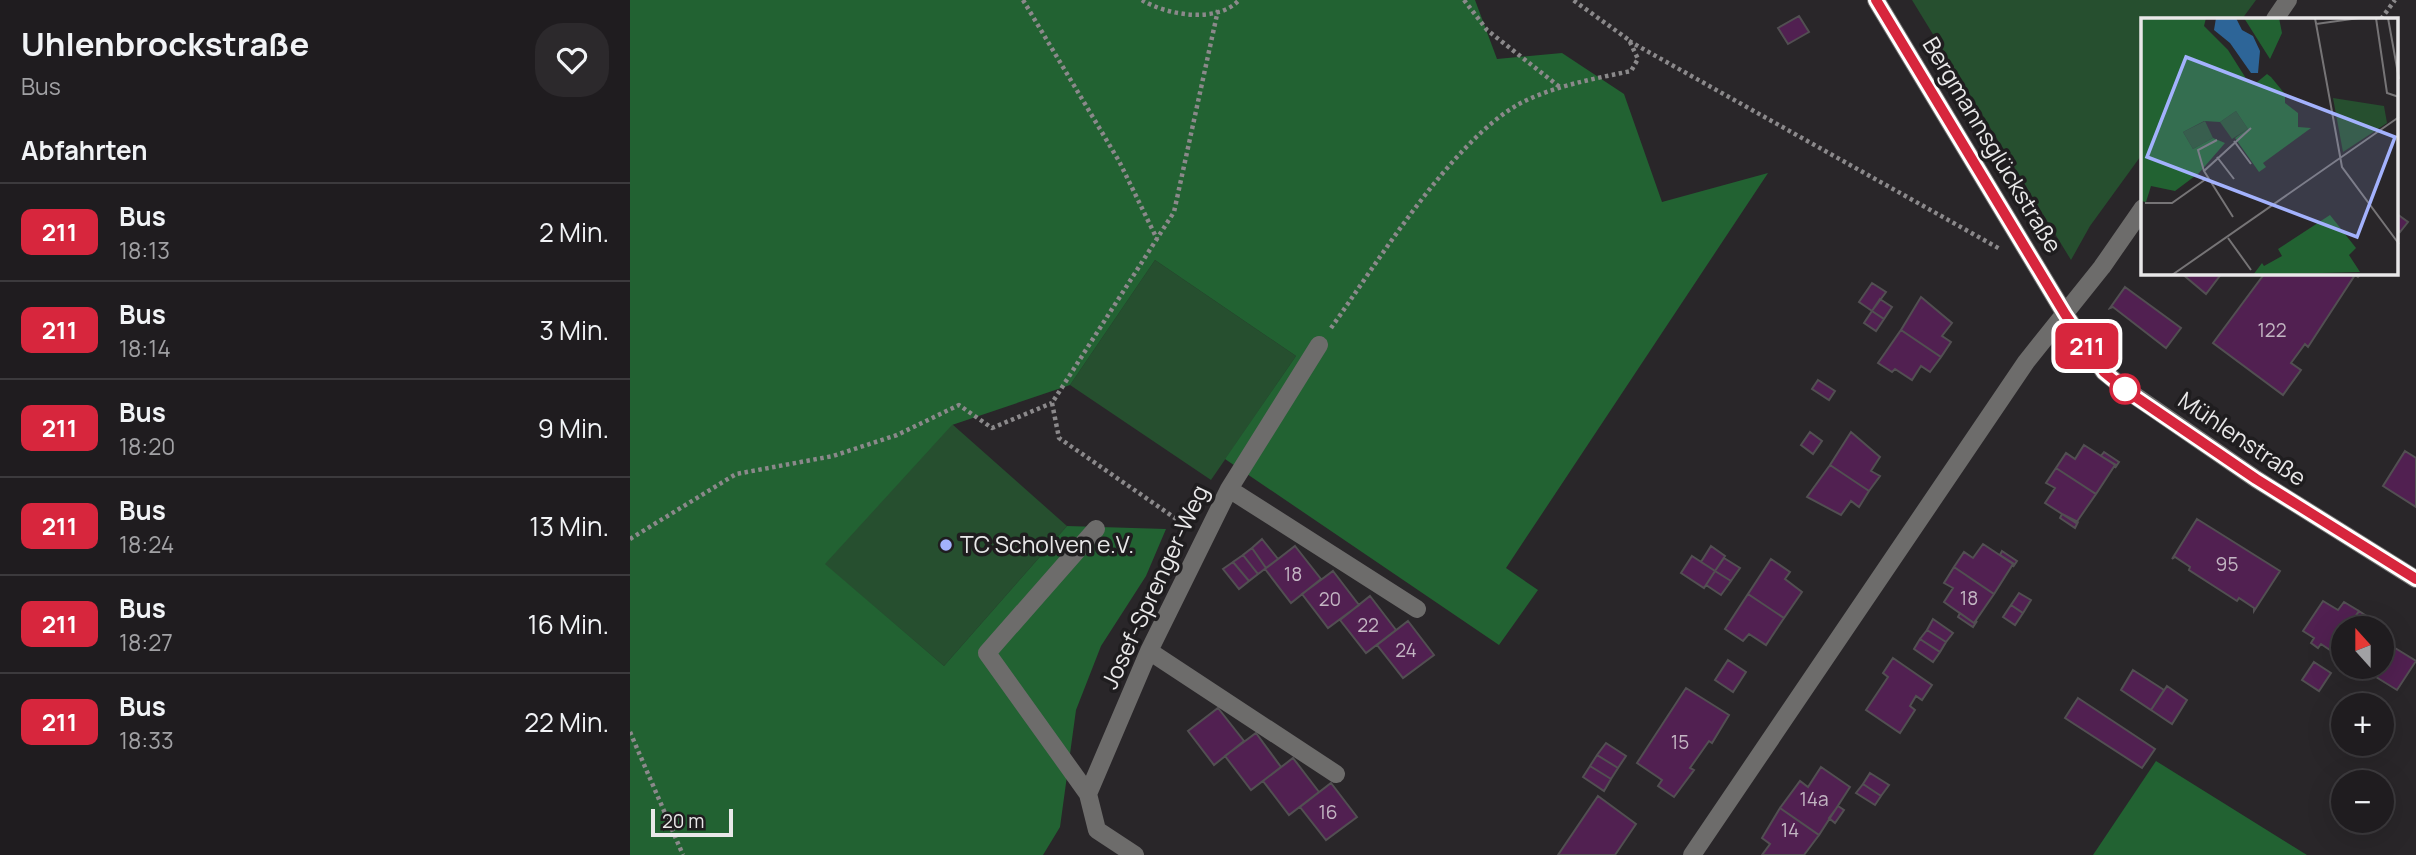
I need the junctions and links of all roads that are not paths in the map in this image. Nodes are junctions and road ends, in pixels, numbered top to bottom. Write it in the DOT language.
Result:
graph roads {
  1 [pos="1876,0"];
  2 [pos="2141,211"];
  3 [pos="2065,314"];
  4 [pos="1319,345"];
  5 [pos="1229,489"];
  6 [pos="1096,529"];
  7 [pos="2416,579"];
  8 [pos="1417,609"];
  9 [pos="1149,651"];
  10 [pos="1336,774"];
  11 [pos="1088,794"];
  12 [pos="1129,853"];
  13 [pos="1692,855"];
  1 -- 3 [label="street, Bergmannsglückstraße"];
  2 -- 3 [label="street"];
  3 -- 7 [label="street, Mühlenstraße"];
  3 -- 13 [label="street"];
  4 -- 5 [label="street, Josef-Sprenger-Weg"];
  5 -- 8 [label="street"];
  5 -- 9 [label="street, Josef-Sprenger-Weg"];
  6 -- 11 [label="street"];
  9 -- 10 [label="street"];
  9 -- 11 [label="street, Josef-Sprenger-Weg"];
  11 -- 12 [label="street"];
}
